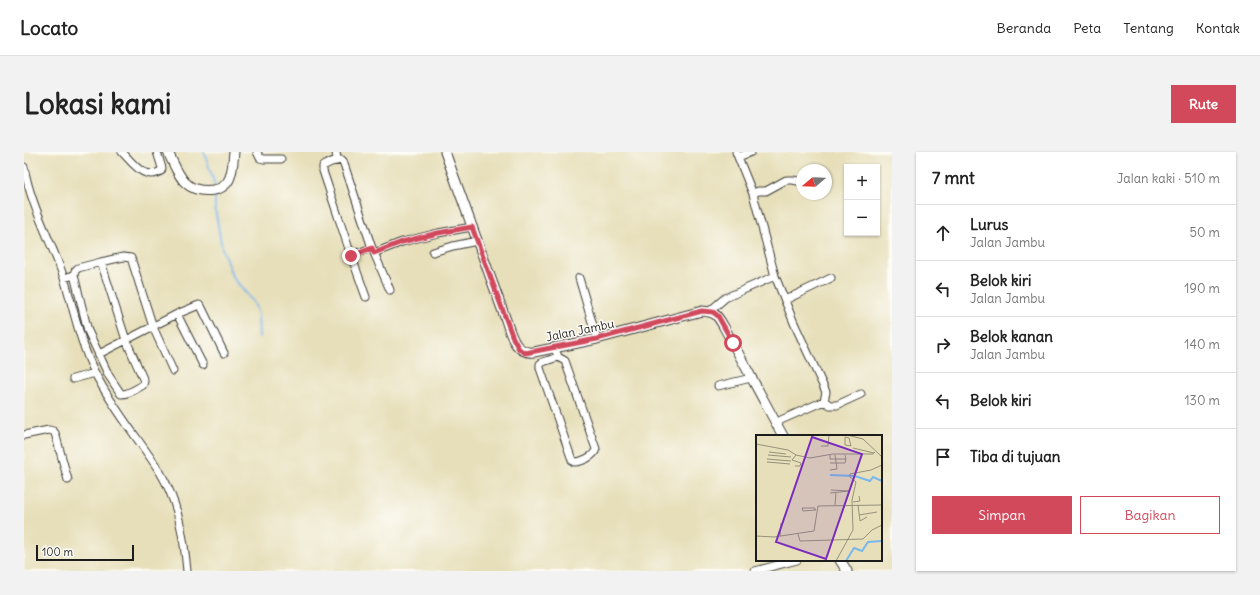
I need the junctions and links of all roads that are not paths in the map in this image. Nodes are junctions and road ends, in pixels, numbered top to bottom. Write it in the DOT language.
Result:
graph roads {
  1 [pos="122,152"];
  2 [pos="157,152"];
  3 [pos="168,152"];
  4 [pos="234,152"];
  5 [pos="256,152"];
  6 [pos="336,152"];
  7 [pos="445,152"];
  8 [pos="751,152"];
  9 [pos="737,155"];
  10 [pos="281,159"];
  11 [pos="337,160"];
  12 [pos="24,167"];
  13 [pos="796,181"];
  14 [pos="753,194"];
  15 [pos="472,227"];
  16 [pos="477,241"];
  17 [pos="373,251"];
  18 [pos="433,252"];
  19 [pos="351,256"];
  20 [pos="101,262"];
  21 [pos="74,275"];
  22 [pos="775,276"];
  23 [pos="64,278"];
  24 [pos="579,278"];
  25 [pos="831,278"];
  26 [pos="390,290"];
  27 [pos="366,297"];
  28 [pos="784,300"];
  29 [pos="710,311"];
  30 [pos="177,314"];
  31 [pos="153,327"];
  32 [pos="597,339"];
  33 [pos="126,340"];
  34 [pos="224,353"];
  35 [pos="556,353"];
  36 [pos="99,354"];
  37 [pos="203,365"];
  38 [pos="173,371"];
  39 [pos="95,373"];
  40 [pos="751,378"];
  41 [pos="73,379"];
  42 [pos="718,386"];
  43 [pos="861,394"];
  44 [pos="824,401"];
  45 [pos="776,424"];
  46 [pos="24,435"];
  47 [pos="782,435"];
  48 [pos="68,480"];
  49 [pos="793,561"];
  50 [pos="841,561"];
  51 [pos="187,571"];
  52 [pos="755,571"];
  53 [pos="847,571"];
  1 -- 2 [label="street"];
  3 -- 4 [label="street"];
  5 -- 10 [label="street"];
  6 -- 11 [label="street"];
  7 -- 15 [label="street, Jalan Jambu"];
  8 -- 9 [label="street"];
  9 -- 14 [label="street"];
  11 -- 17 [label="street"];
  11 -- 19 [label="street"];
  12 -- 23 [label="street"];
  13 -- 14 [label="street"];
  14 -- 22 [label="street"];
  15 -- 16 [label="street, Jalan Jambu"];
  15 -- 17 [label="street"];
  16 -- 18 [label="street"];
  16 -- 35 [label="street, Jalan Jambu"];
  17 -- 19 [label="street"];
  17 -- 26 [label="street"];
  19 -- 27 [label="street"];
  20 -- 21 [label="street"];
  20 -- 31 [label="street"];
  20 -- 33 [label="street"];
  21 -- 23 [label="street"];
  21 -- 36 [label="street"];
  22 -- 28 [label="street"];
  22 -- 29 [label="street"];
  23 -- 39 [label="street"];
  24 -- 32 [label="street"];
  25 -- 28 [label="street"];
  28 -- 44 [label="street"];
  29 -- 32 [label="street, Jalan Jambu"];
  29 -- 40 [label="street"];
  30 -- 31 [label="street"];
  30 -- 34 [label="street"];
  30 -- 37 [label="street"];
  31 -- 33 [label="street"];
  31 -- 38 [label="street"];
  32 -- 35 [label="street, Jalan Jambu"];
  33 -- 36 [label="street"];
  33 -- 36 [label="street"];
  35 -- 35 [label="street"];
  39 -- 41 [label="street"];
  39 -- 51 [label="street"];
  40 -- 42 [label="street"];
  40 -- 45 [label="street"];
  43 -- 44 [label="street"];
  44 -- 45 [label="street"];
  45 -- 47 [label="street"];
  46 -- 48 [label="street"];
  49 -- 52 [label="street"];
  50 -- 53 [label="street"];
}
